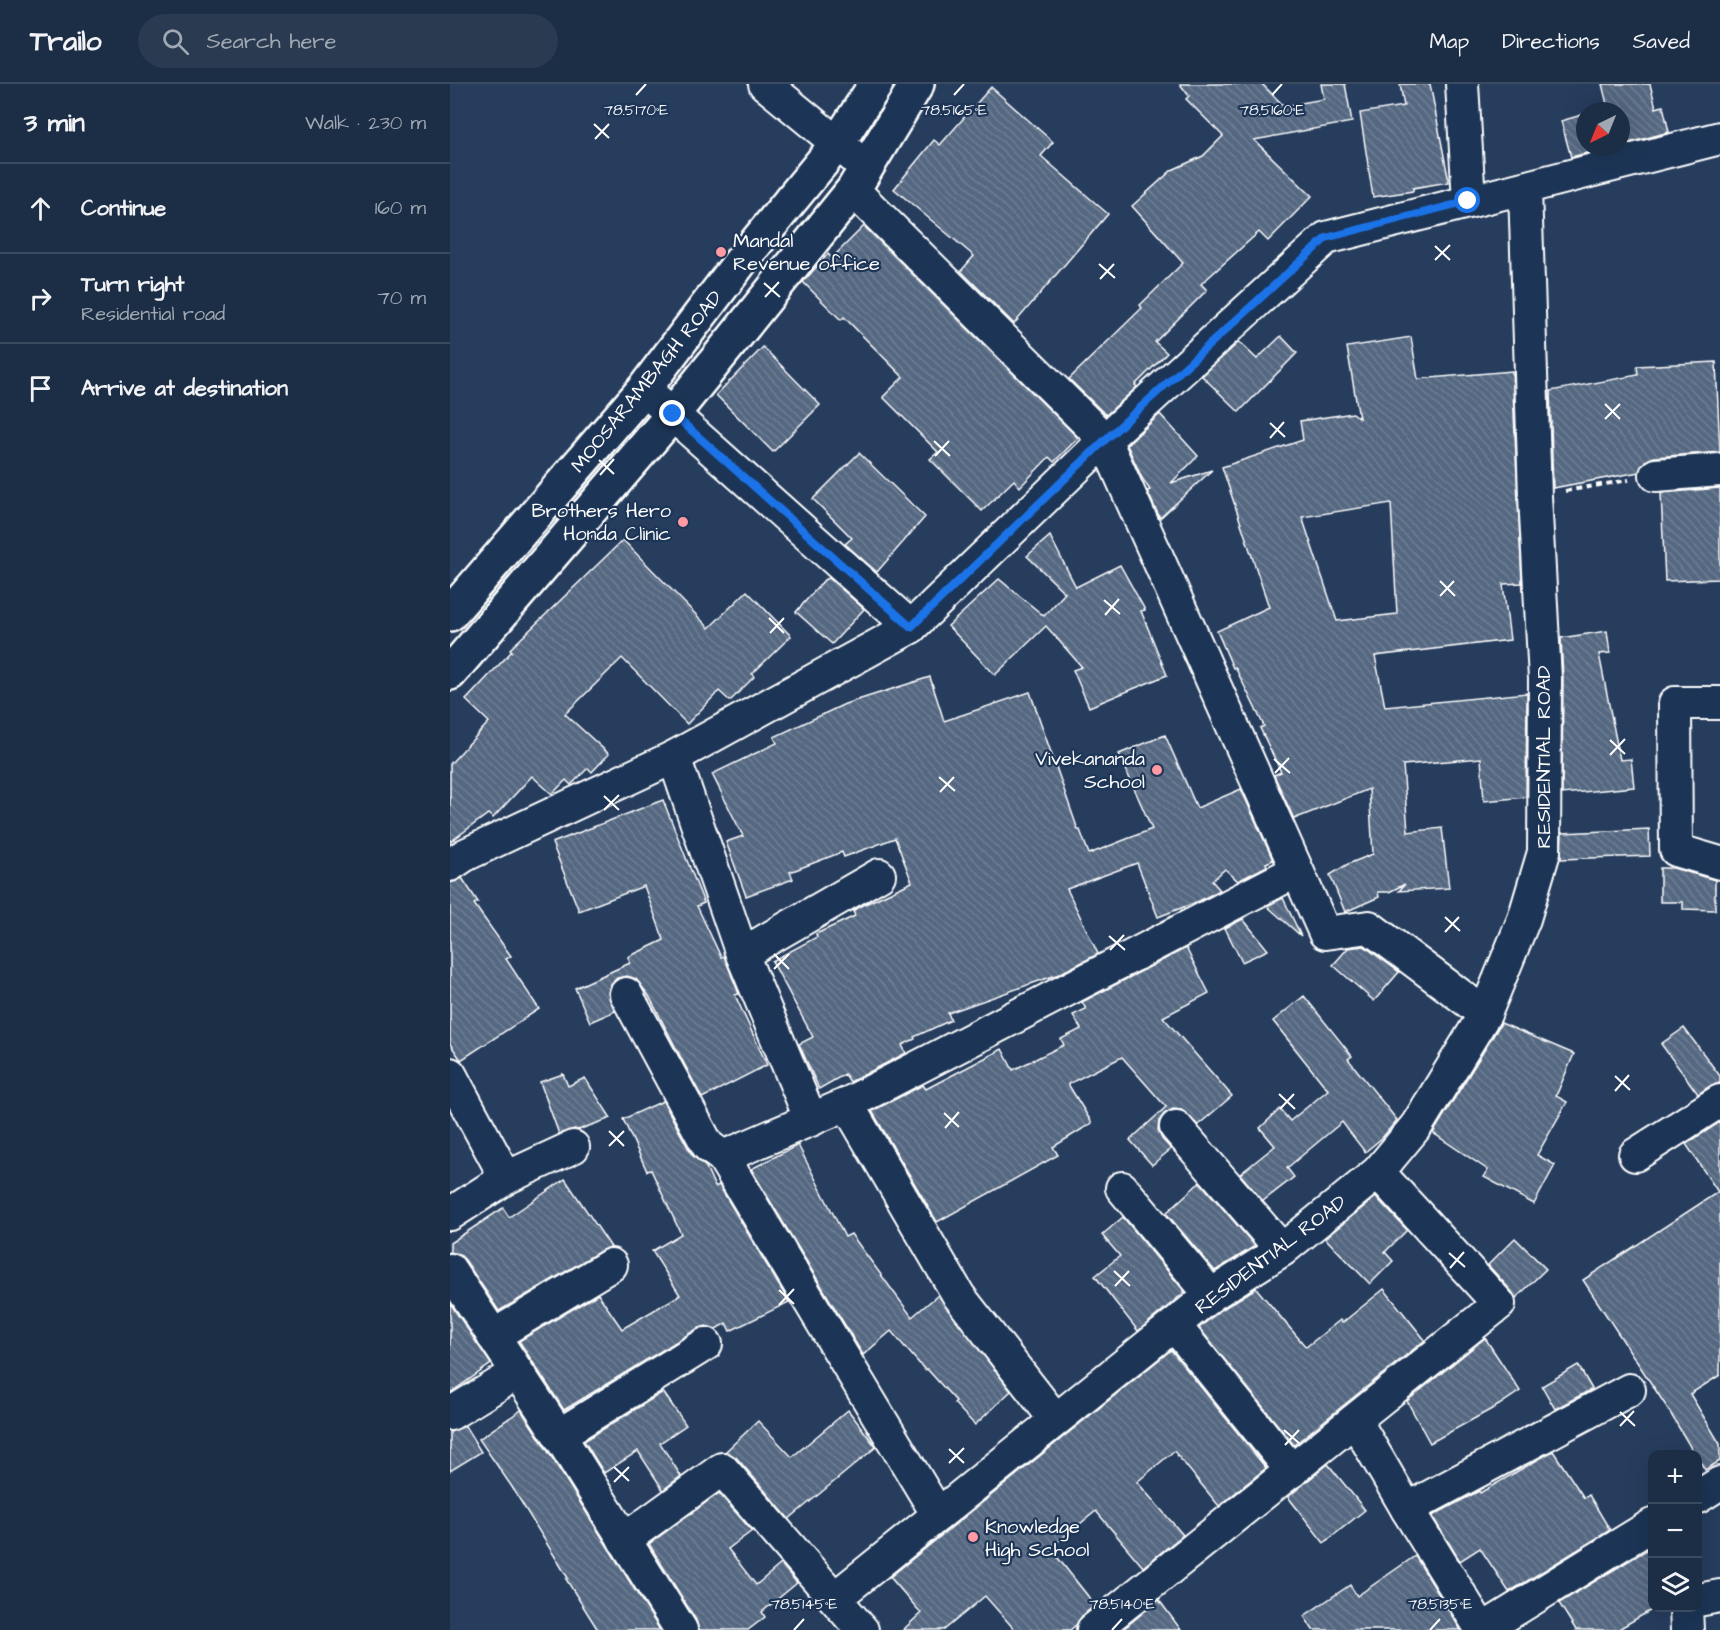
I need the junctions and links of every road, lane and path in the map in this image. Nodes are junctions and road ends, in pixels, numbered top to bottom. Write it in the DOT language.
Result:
graph roads {
  1 [pos="765,84"];
  2 [pos="876,84"];
  3 [pos="918,84"];
  4 [pos="1462,84"];
  5 [pos="1720,138"];
  6 [pos="837,144"];
  7 [pos="860,178"];
  8 [pos="1525,189"];
  9 [pos="1468,201"];
  10 [pos="644,389"];
  11 [pos="673,414"];
  12 [pos="1105,440"];
  13 [pos="1720,470"];
  14 [pos="1656,475"];
  15 [pos="1535,496"];
  16 [pos="450,614"];
  17 [pos="911,627"];
  18 [pos="450,673"];
  19 [pos="1720,703"];
  20 [pos="674,757"];
  21 [pos="1720,863"];
  22 [pos="450,865"];
  23 [pos="1296,871"];
  24 [pos="879,875"];
  25 [pos="742,954"];
  26 [pos="626,994"];
  27 [pos="1485,1014"];
  28 [pos="450,1074"];
  29 [pos="1720,1101"];
  30 [pos="847,1104"];
  31 [pos="811,1120"];
  32 [pos="1176,1127"];
  33 [pos="573,1147"];
  34 [pos="1635,1155"];
  35 [pos="723,1157"];
  36 [pos="1378,1172"];
  37 [pos="506,1178"];
  38 [pos="1122,1188"];
  39 [pos="450,1214"];
  40 [pos="1282,1250"];
  41 [pos="611,1265"];
  42 [pos="450,1270"];
  43 [pos="1211,1296"];
  44 [pos="1175,1326"];
  45 [pos="493,1336"];
  46 [pos="706,1344"];
  47 [pos="517,1373"];
  48 [pos="1629,1390"];
  49 [pos="450,1414"];
  50 [pos="1055,1419"];
  51 [pos="1355,1420"];
  52 [pos="559,1435"];
  53 [pos="1292,1472"];
  54 [pos="1720,1483"];
  55 [pos="1702,1494"];
  56 [pos="1407,1509"];
  57 [pos="938,1515"];
  58 [pos="1648,1528"];
  59 [pos="624,1540"];
  60 [pos="1720,1596"];
  61 [pos="835,1598"];
  62 [pos="1702,1599"];
  63 [pos="1686,1612"];
  64 [pos="681,1630"];
  65 [pos="862,1630"];
  66 [pos="1093,1630"];
  67 [pos="1482,1630"];
  68 [pos="1687,1630"];
  1 -- 6 [label="street"];
  2 -- 6 [label="main road, MOOSARAMBAGH ROAD"];
  3 -- 7 [label="main road, MOOSARAMBAGH ROAD"];
  4 -- 9 [label="street"];
  5 -- 8 [label="street"];
  6 -- 7 [label="street"];
  6 -- 10 [label="main road, MOOSARAMBAGH ROAD"];
  7 -- 11 [label="main road, MOOSARAMBAGH ROAD"];
  7 -- 12 [label="street"];
  8 -- 9 [label="street"];
  8 -- 15 [label="street, RESIDENTIAL ROAD"];
  9 -- 12 [label="street"];
  10 -- 11 [label="street"];
  10 -- 16 [label="main road, MOOSARAMBAGH ROAD"];
  11 -- 17 [label="street"];
  11 -- 18 [label="main road, MOOSARAMBAGH ROAD"];
  12 -- 17 [label="street"];
  12 -- 23 [label="street"];
  13 -- 14 [label="street"];
  14 -- 15 [label="path"];
  15 -- 27 [label="street, RESIDENTIAL ROAD"];
  17 -- 20 [label="street"];
  19 -- 21 [label="street"];
  20 -- 22 [label="street"];
  20 -- 25 [label="street"];
  23 -- 27 [label="street"];
  23 -- 30 [label="street"];
  24 -- 25 [label="street"];
  25 -- 31 [label="street"];
  26 -- 35 [label="street"];
  27 -- 36 [label="street, RESIDENTIAL ROAD"];
  28 -- 37 [label="street"];
  29 -- 34 [label="street"];
  30 -- 31 [label="street"];
  30 -- 50 [label="street"];
  31 -- 35 [label="street"];
  32 -- 40 [label="street"];
  33 -- 37 [label="street"];
  35 -- 57 [label="street"];
  36 -- 40 [label="street, RESIDENTIAL ROAD"];
  36 -- 51 [label="street"];
  37 -- 39 [label="street"];
  38 -- 43 [label="street"];
  40 -- 43 [label="street, RESIDENTIAL ROAD"];
  41 -- 45 [label="street"];
  42 -- 45 [label="street"];
  43 -- 44 [label="street, RESIDENTIAL ROAD"];
  44 -- 50 [label="street, RESIDENTIAL ROAD"];
  44 -- 53 [label="street, RESIDENTIAL ROAD"];
  45 -- 47 [label="street"];
  46 -- 52 [label="street"];
  47 -- 49 [label="street"];
  47 -- 52 [label="street"];
  48 -- 56 [label="street"];
  50 -- 57 [label="street, RESIDENTIAL ROAD"];
  51 -- 53 [label="street"];
  51 -- 56 [label="street"];
  52 -- 59 [label="street"];
  53 -- 66 [label="street"];
  54 -- 55 [label="street"];
  56 -- 67 [label="street"];
  57 -- 61 [label="street, RESIDENTIAL ROAD"];
  58 -- 67 [label="street"];
  59 -- 61 [label="street"];
  59 -- 64 [label="street"];
  60 -- 62 [label="street"];
  61 -- 65 [label="street"];
  63 -- 68 [label="street"];
}
